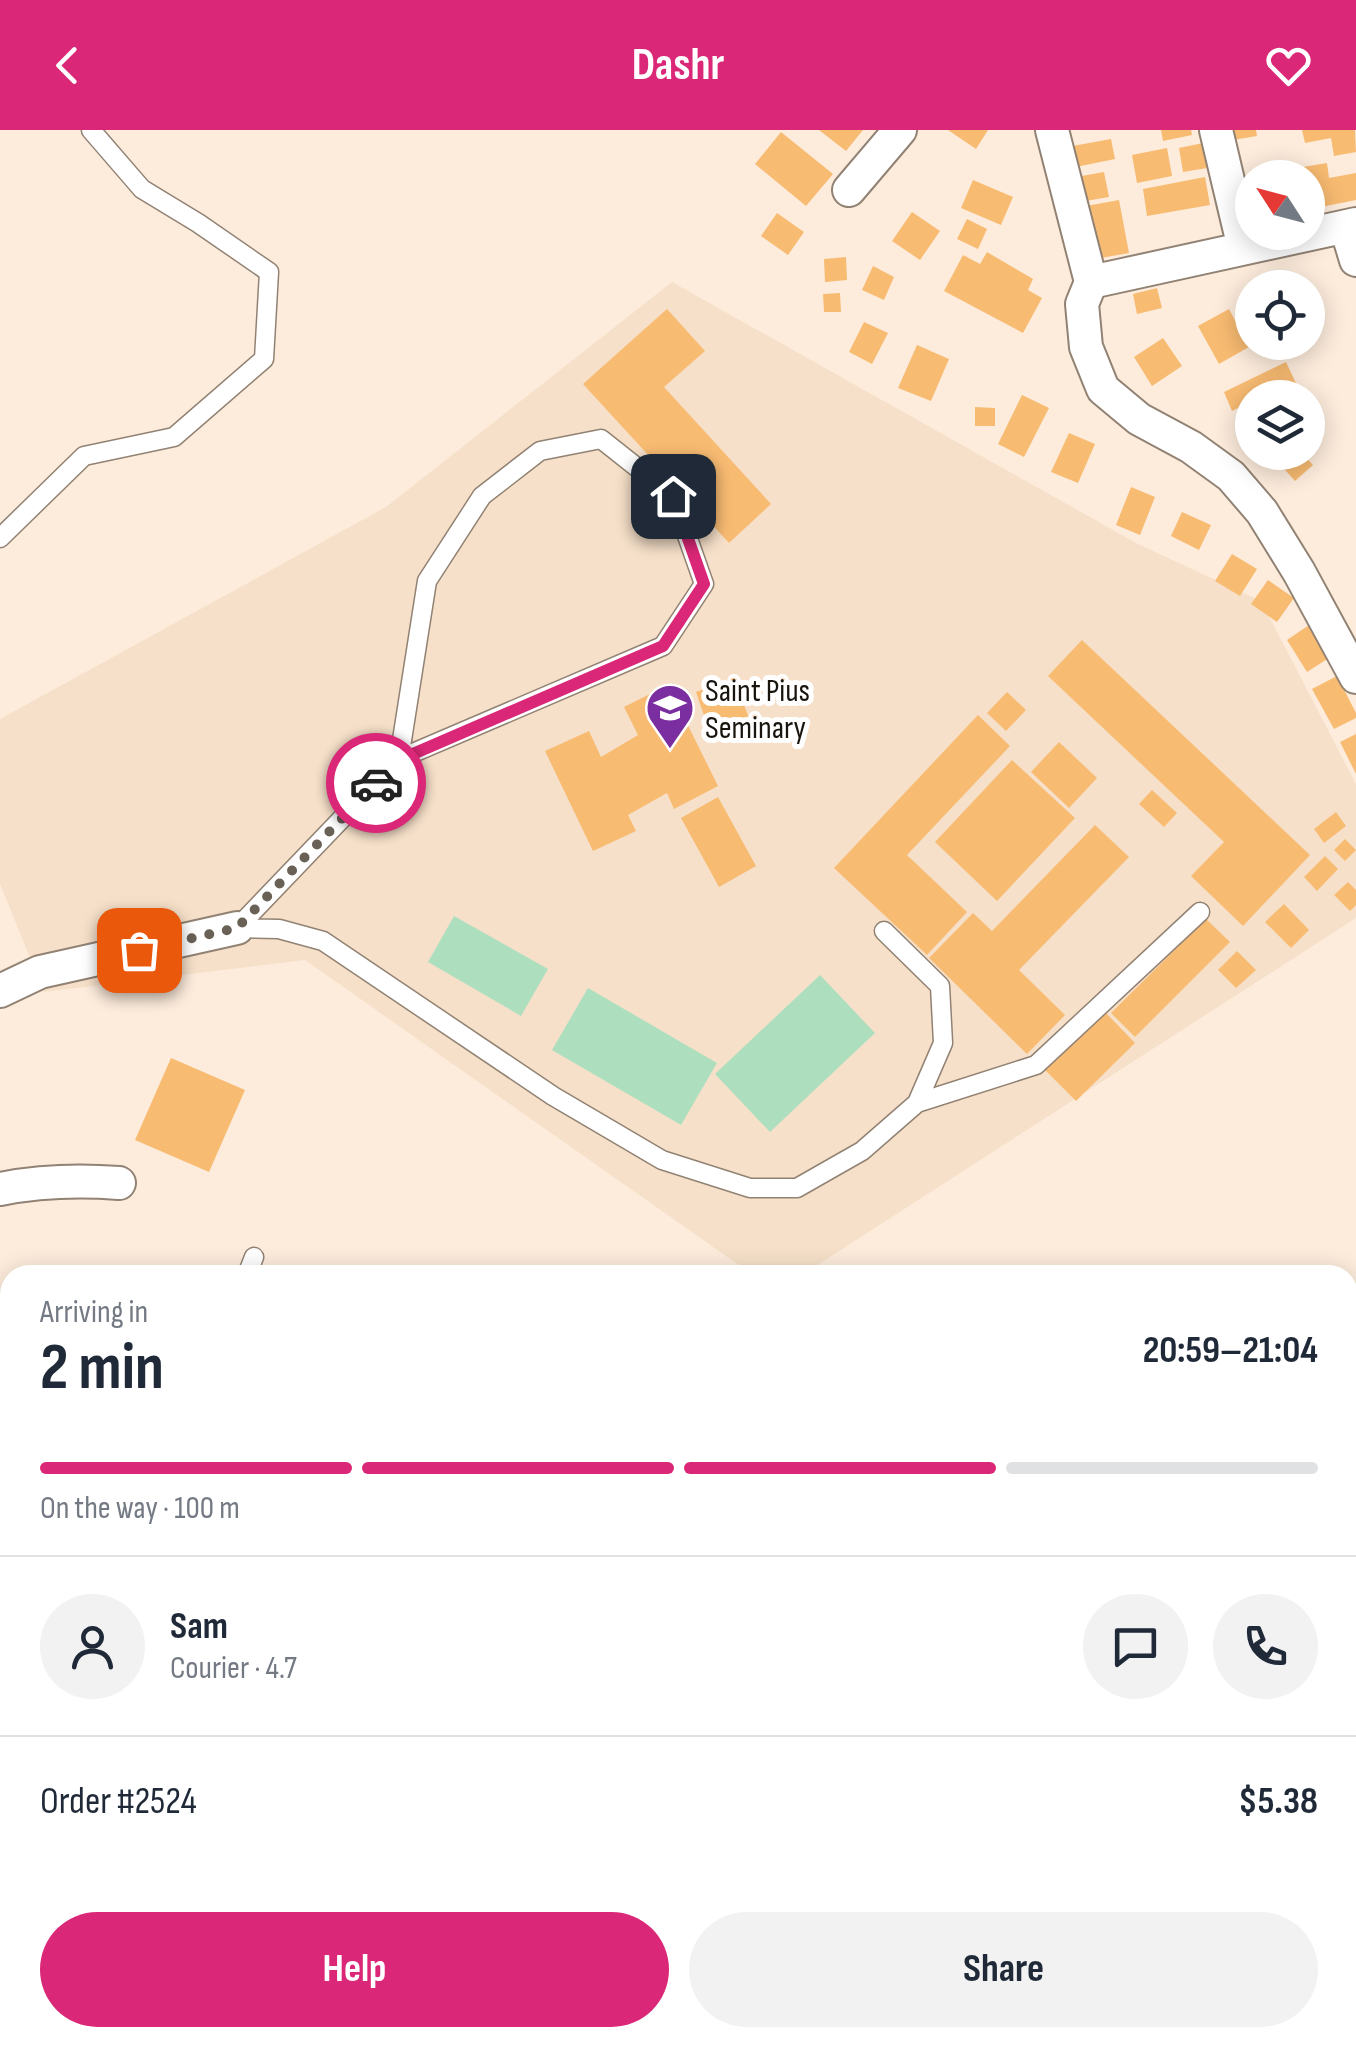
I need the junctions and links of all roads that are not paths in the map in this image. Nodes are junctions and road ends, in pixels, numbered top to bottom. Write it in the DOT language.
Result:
graph roads {
  1 [pos="91,130"];
  2 [pos="900,130"];
  3 [pos="1052,130"];
  4 [pos="1216,130"];
  5 [pos="849,190"];
  6 [pos="1235,210"];
  7 [pos="1351,225"];
  8 [pos="1325,231"];
  9 [pos="1235,250"];
  10 [pos="1356,260"];
  11 [pos="1091,282"];
  12 [pos="0,538"];
  13 [pos="1356,677"];
  14 [pos="399,760"];
  15 [pos="1200,912"];
  16 [pos="237,928"];
  17 [pos="884,932"];
  18 [pos="0,991"];
  19 [pos="917,1103"];
  20 [pos="120,1182"];
  21 [pos="0,1188"];
  1 -- 12 [label="lane"];
  2 -- 5 [label="street"];
  3 -- 11 [label="street"];
  4 -- 6 [label="street"];
  7 -- 8 [label="street"];
  7 -- 10 [label="street"];
  9 -- 11 [label="street"];
  11 -- 13 [label="street"];
  14 -- 14 [label="lane"];
  14 -- 16 [label="lane"];
  15 -- 19 [label="lane"];
  16 -- 18 [label="street"];
  16 -- 19 [label="lane"];
  17 -- 19 [label="lane"];
  20 -- 21 [label="street"];
}
